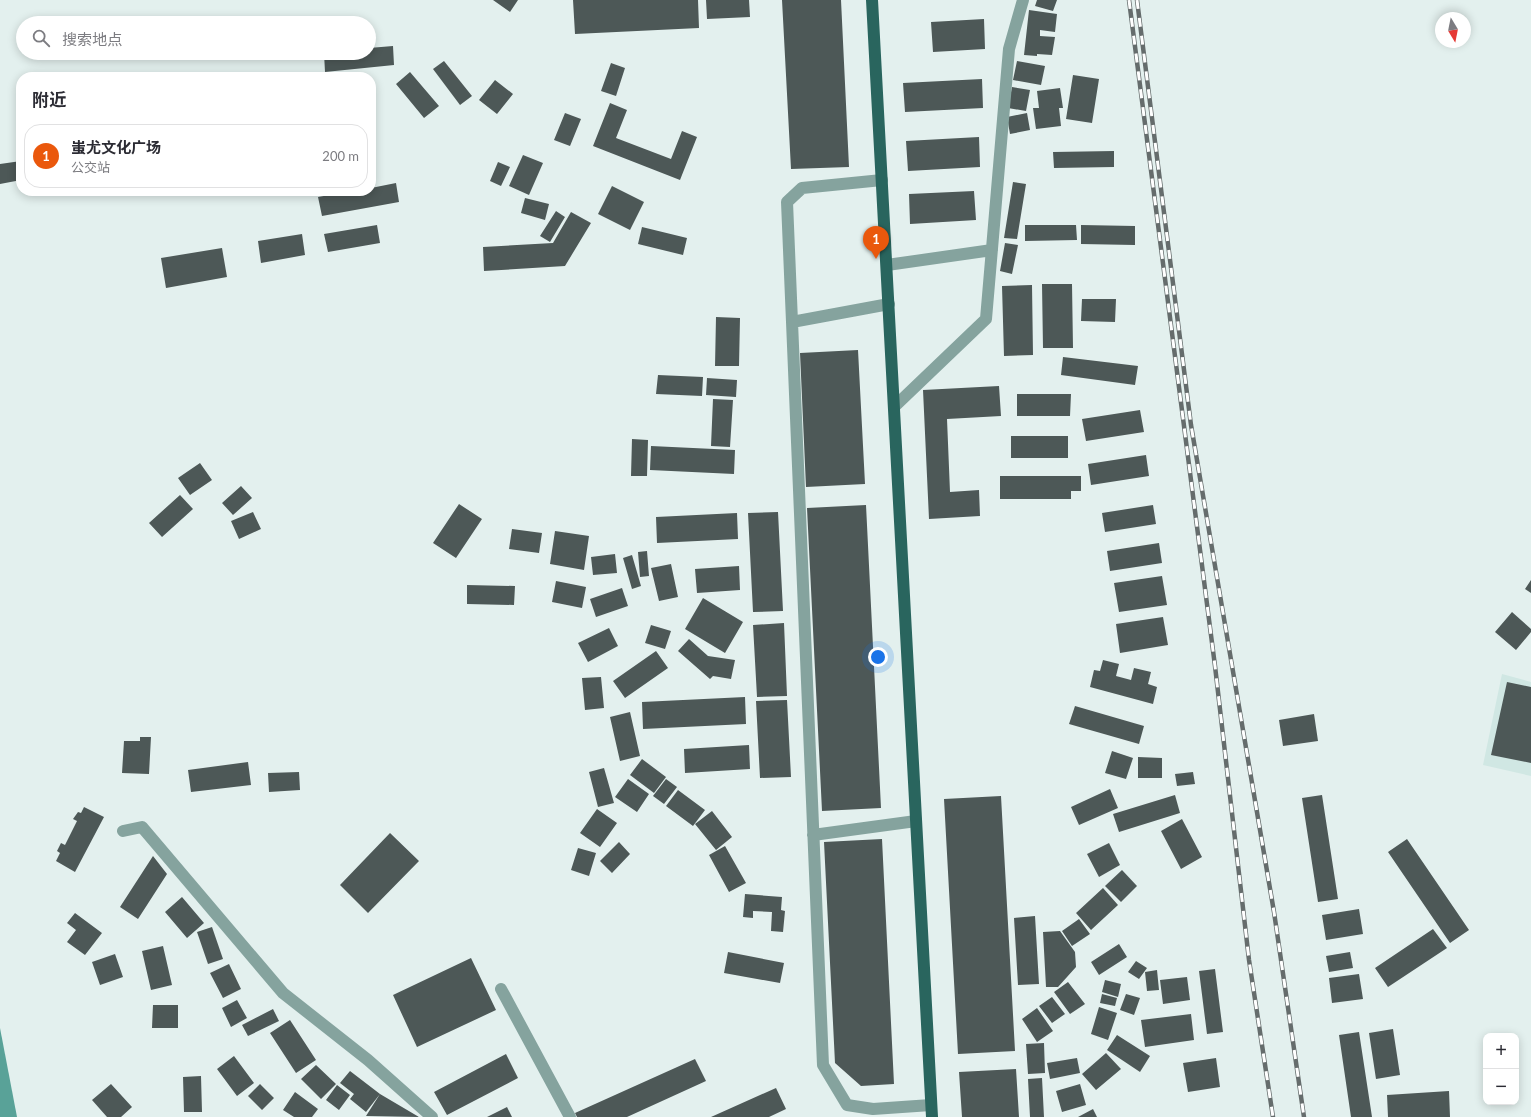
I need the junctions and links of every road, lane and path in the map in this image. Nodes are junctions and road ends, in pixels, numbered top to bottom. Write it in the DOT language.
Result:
graph roads {
  1 [pos="872,0"];
  2 [pos="1023,0"];
  3 [pos="882,180"];
  4 [pos="992,250"];
  5 [pos="887,265"];
  6 [pos="889,304"];
  7 [pos="792,322"];
  8 [pos="894,407"];
  9 [pos="916,821"];
  10 [pos="124,830"];
  11 [pos="813,835"];
  12 [pos="501,989"];
  13 [pos="931,1111"];
  14 [pos="432,1117"];
  15 [pos="570,1117"];
  1 -- 3 [label="main road"];
  2 -- 4 [label="street"];
  3 -- 5 [label="main road"];
  3 -- 7 [label="street"];
  4 -- 5 [label="street"];
  4 -- 8 [label="street"];
  5 -- 6 [label="main road"];
  6 -- 7 [label="street"];
  6 -- 8 [label="main road"];
  7 -- 11 [label="street"];
  8 -- 9 [label="main road"];
  9 -- 11 [label="street"];
  9 -- 13 [label="main road"];
  10 -- 14 [label="street"];
  11 -- 13 [label="street"];
  12 -- 15 [label="street"];
}
